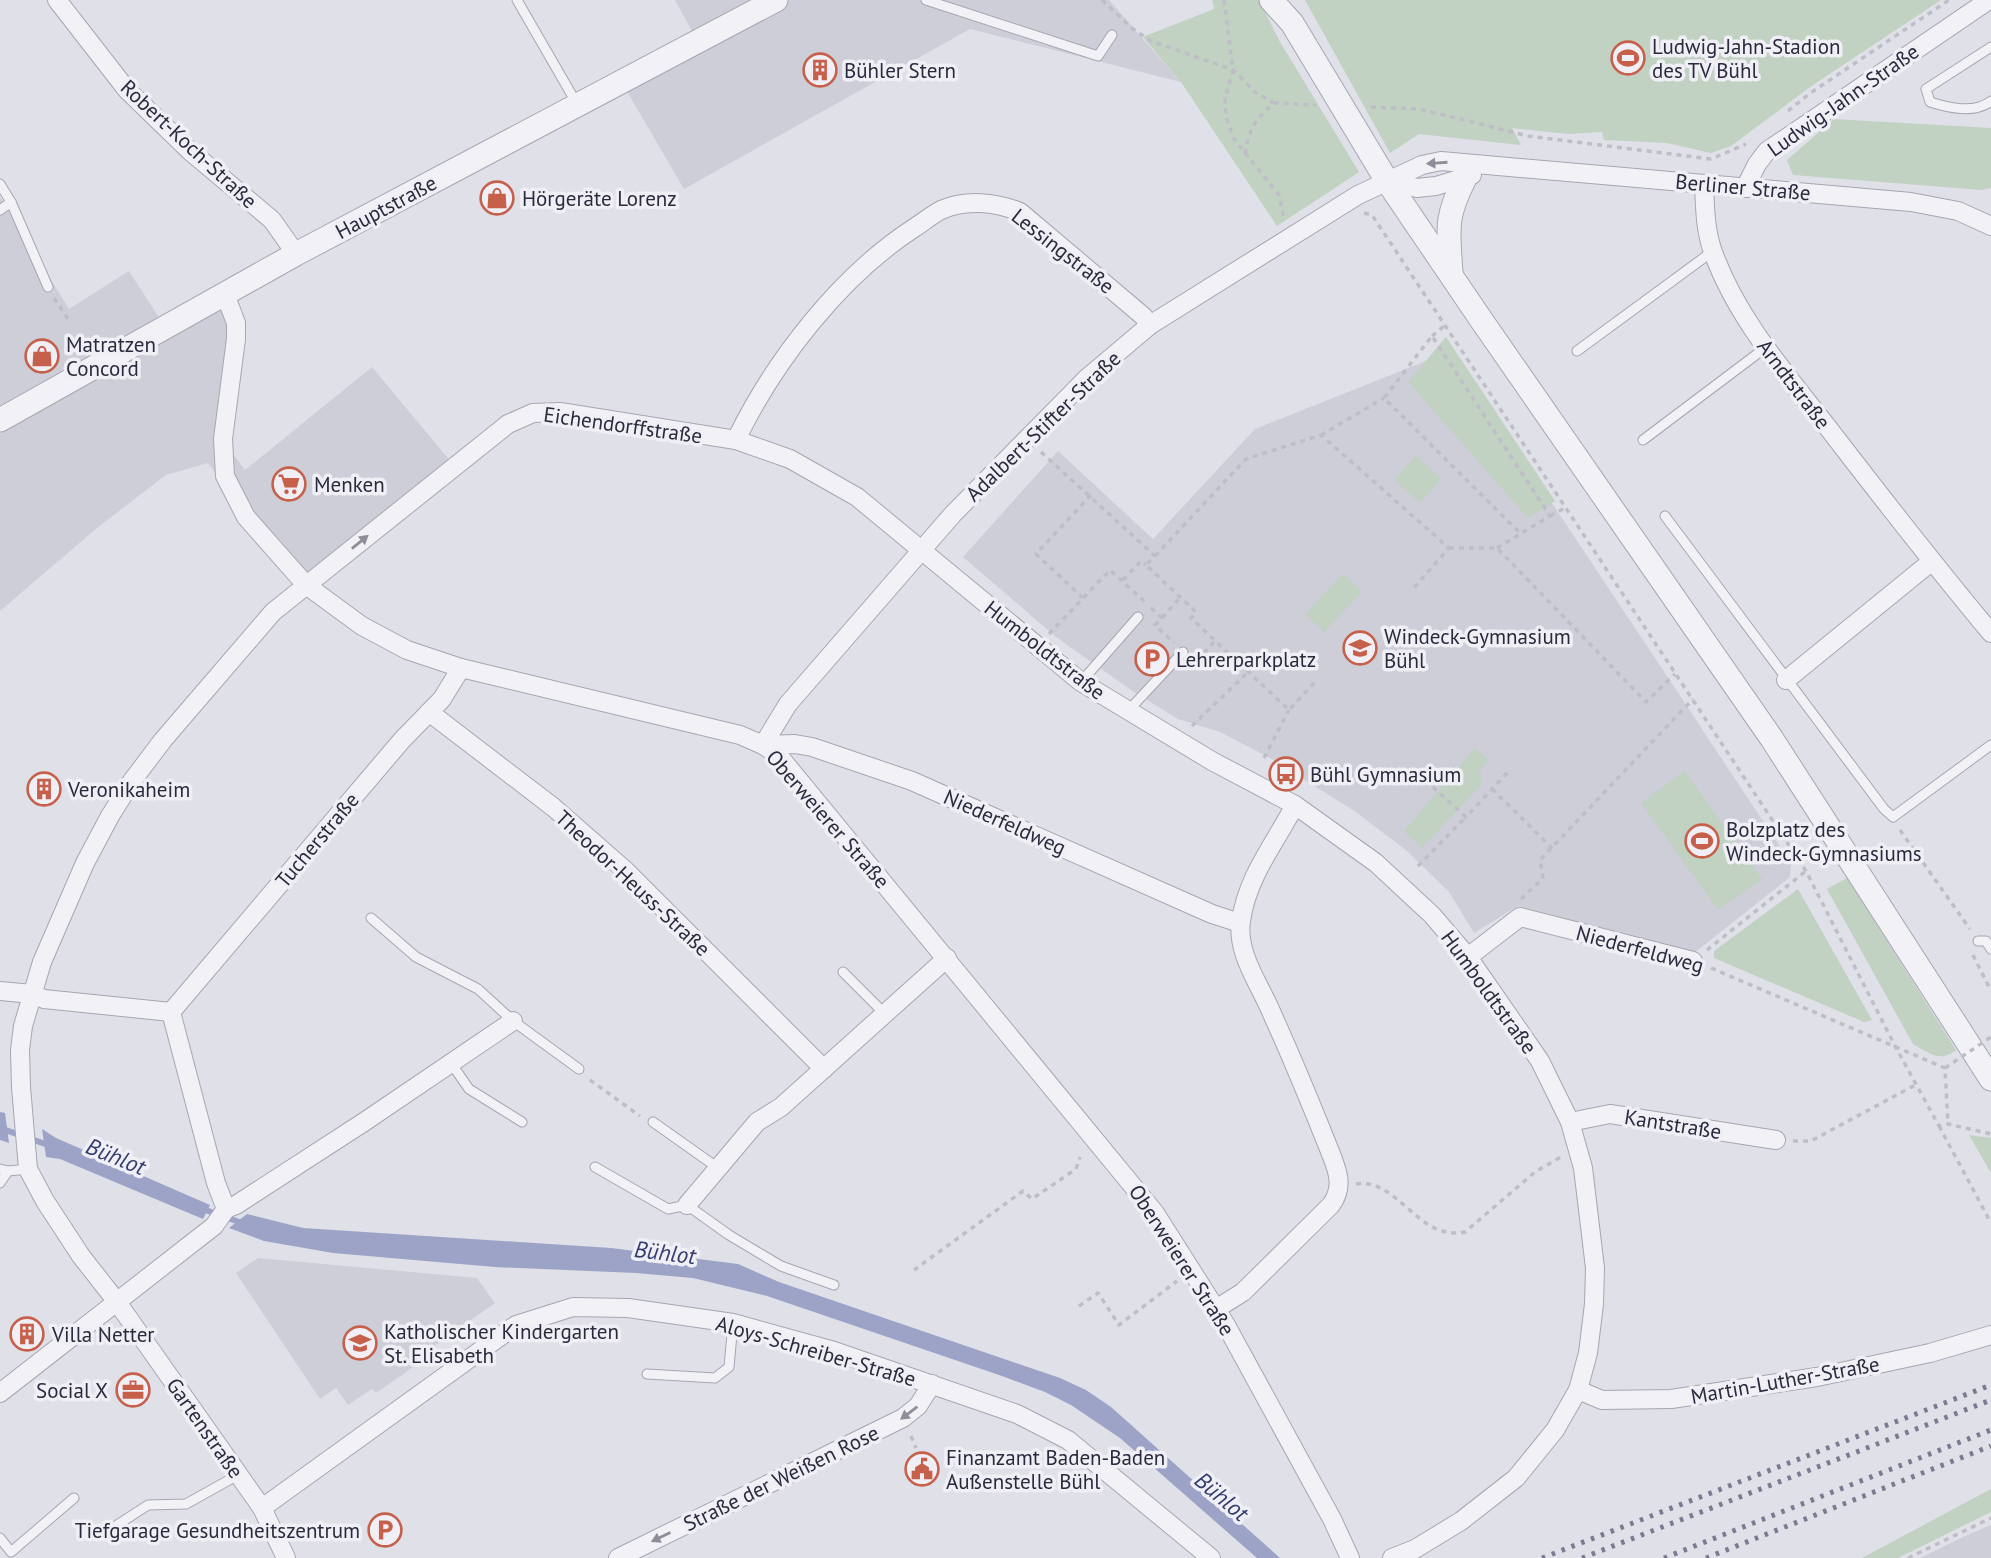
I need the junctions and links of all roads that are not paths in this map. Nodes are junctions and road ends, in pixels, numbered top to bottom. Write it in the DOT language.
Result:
graph roads {
  1 [pos="57,0"];
  2 [pos="517,0"];
  3 [pos="776,0"];
  4 [pos="926,0"];
  5 [pos="1271,0"];
  6 [pos="1287,0"];
  7 [pos="1989,0"];
  8 [pos="1292,23"];
  9 [pos="1112,35"];
  10 [pos="1991,47"];
  11 [pos="1991,101"];
  12 [pos="578,106"];
  13 [pos="1490,167"];
  14 [pos="1465,178"];
  15 [pos="1387,181"];
  16 [pos="0,184"];
  17 [pos="1704,184"];
  18 [pos="1745,188"];
  19 [pos="11,202"];
  20 [pos="0,210"];
  21 [pos="1991,226"];
  22 [pos="1713,251"];
  23 [pos="296,254"];
  24 [pos="1451,275"];
  25 [pos="48,287"];
  26 [pos="225,294"];
  27 [pos="1150,326"];
  28 [pos="1765,348"];
  29 [pos="1577,351"];
  30 [pos="0,420"];
  31 [pos="736,440"];
  32 [pos="1643,440"];
  33 [pos="1665,516"];
  34 [pos="922,552"];
  35 [pos="1931,562"];
  36 [pos="306,585"];
  37 [pos="1138,617"];
  38 [pos="1991,633"];
  39 [pos="1183,652"];
  40 [pos="461,668"];
  41 [pos="1786,680"];
  42 [pos="1081,682"];
  43 [pos="429,712"];
  44 [pos="1127,712"];
  45 [pos="763,745"];
  46 [pos="1991,745"];
  47 [pos="1295,806"];
  48 [pos="371,918"];
  49 [pos="1240,923"];
  50 [pos="1978,941"];
  51 [pos="1991,949"];
  52 [pos="1468,957"];
  53 [pos="947,958"];
  54 [pos="1693,961"];
  55 [pos="843,972"];
  56 [pos="0,991"];
  57 [pos="32,994"];
  58 [pos="172,1012"];
  59 [pos="884,1013"];
  60 [pos="513,1021"];
  61 [pos="451,1063"];
  62 [pos="579,1069"];
  63 [pos="824,1069"];
  64 [pos="1991,1079"];
  65 [pos="522,1122"];
  66 [pos="653,1122"];
  67 [pos="1570,1122"];
  68 [pos="1776,1140"];
  69 [pos="28,1161"];
  70 [pos="595,1167"];
  71 [pos="718,1168"];
  72 [pos="4,1170"];
  73 [pos="0,1182"];
  74 [pos="228,1204"];
  75 [pos="687,1205"];
  76 [pos="834,1285"];
  77 [pos="117,1302"];
  78 [pos="1216,1309"];
  79 [pos="733,1323"];
  80 [pos="1991,1335"];
  81 [pos="647,1374"];
  82 [pos="932,1384"];
  83 [pos="2,1388"];
  84 [pos="1578,1390"];
  85 [pos="238,1475"];
  86 [pos="74,1498"];
  87 [pos="262,1508"];
  88 [pos="114,1527"];
  89 [pos="0,1538"];
  90 [pos="286,1558"];
  91 [pos="618,1558"];
  92 [pos="1210,1558"];
  93 [pos="1350,1558"];
  94 [pos="1392,1558"];
  1 -- 23 [label="street, Robert-Koch-Straße"];
  2 -- 12 [label="lane"];
  3 -- 12 [label="street, Hauptstraße"];
  4 -- 9 [label="lane"];
  5 -- 8 [label="street"];
  6 -- 8 [label="street"];
  7 -- 18 [label="street, Ludwig-Jahn-Straße"];
  8 -- 15 [label="street"];
  10 -- 11 [label="lane"];
  12 -- 23 [label="street, Hauptstraße"];
  13 -- 14 [label="street, Berliner Straße"];
  13 -- 15 [label="street, Berliner Straße, one-way"];
  13 -- 17 [label="street, Berliner Straße"];
  14 -- 15 [label="street, Berliner Straße"];
  14 -- 24 [label="street"];
  15 -- 24 [label="street"];
  15 -- 27 [label="street, Adalbert-Stifter-Straße"];
  16 -- 19 [label="lane"];
  17 -- 18 [label="street, Berliner Straße"];
  17 -- 22 [label="street, Arndtstraße"];
  18 -- 21 [label="street, Berliner Straße"];
  19 -- 20 [label="lane"];
  19 -- 25 [label="lane"];
  22 -- 28 [label="street, Arndtstraße"];
  22 -- 29 [label="lane"];
  23 -- 26 [label="street, Hauptstraße"];
  24 -- 64 [label="street"];
  26 -- 30 [label="street, Hauptstraße"];
  26 -- 36 [label="street, Oberweierer Straße"];
  27 -- 31 [label="street, Lessingstraße"];
  27 -- 34 [label="street, Adalbert-Stifter-Straße"];
  28 -- 32 [label="lane"];
  28 -- 35 [label="street, Arndtstraße"];
  31 -- 34 [label="street, Eichendorffstraße"];
  36 -- 31 [label="street, Eichendorffstraße, one-way"];
  33 -- 41 [label="lane"];
  34 -- 42 [label="street, Humboldtstraße"];
  34 -- 45 [label="street, Adalbert-Stifter-Straße"];
  35 -- 38 [label="street, Arndtstraße"];
  35 -- 41 [label="street"];
  36 -- 40 [label="street, Oberweierer Straße"];
  36 -- 57 [label="street, Eichendorffstraße"];
  37 -- 42 [label="lane"];
  39 -- 44 [label="lane"];
  40 -- 43 [label="street, Tucherstraße"];
  40 -- 45 [label="street, Oberweierer Straße"];
  41 -- 46 [label="lane"];
  42 -- 44 [label="street, Humboldtstraße"];
  43 -- 58 [label="street, Tucherstraße"];
  43 -- 63 [label="street, Theodor-Heuss-Straße"];
  44 -- 47 [label="street, Humboldtstraße"];
  45 -- 49 [label="street, Niederfeldweg"];
  45 -- 53 [label="street, Oberweierer Straße"];
  47 -- 49 [label="street"];
  47 -- 52 [label="street, Humboldtstraße"];
  48 -- 60 [label="lane"];
  49 -- 78 [label="street"];
  50 -- 51 [label="lane"];
  52 -- 54 [label="street, Niederfeldweg"];
  52 -- 67 [label="street, Humboldtstraße"];
  53 -- 59 [label="street"];
  53 -- 78 [label="street, Oberweierer Straße"];
  55 -- 59 [label="lane"];
  56 -- 57 [label="street"];
  57 -- 58 [label="street"];
  57 -- 69 [label="street, Gartenstraße"];
  58 -- 74 [label="street"];
  59 -- 63 [label="street"];
  60 -- 61 [label="street"];
  60 -- 62 [label="lane"];
  61 -- 65 [label="lane"];
  61 -- 74 [label="street"];
  63 -- 71 [label="street"];
  66 -- 71 [label="lane"];
  67 -- 68 [label="street, Kantstraße"];
  67 -- 84 [label="street, Humboldtstraße"];
  69 -- 72 [label="lane"];
  69 -- 77 [label="street, Gartenstraße"];
  70 -- 75 [label="lane"];
  71 -- 75 [label="street"];
  72 -- 73 [label="lane"];
  74 -- 77 [label="street"];
  75 -- 76 [label="lane"];
  77 -- 83 [label="street"];
  77 -- 85 [label="street, Gartenstraße"];
  78 -- 93 [label="street, Oberweierer Straße"];
  79 -- 81 [label="lane"];
  79 -- 82 [label="street, Aloys-Schreiber-Straße"];
  79 -- 87 [label="street, Aloys-Schreiber-Straße"];
  80 -- 84 [label="street, Martin-Luther-Straße"];
  82 -- 91 [label="street, Straße der Weißen Rose, one-way"];
  82 -- 92 [label="street, Aloys-Schreiber-Straße"];
  84 -- 94 [label="street, Humboldtstraße"];
  85 -- 87 [label="street, Gartenstraße"];
  85 -- 88 [label="lane"];
  86 -- 89 [label="lane"];
  87 -- 90 [label="street, Gartenstraße"];
}
